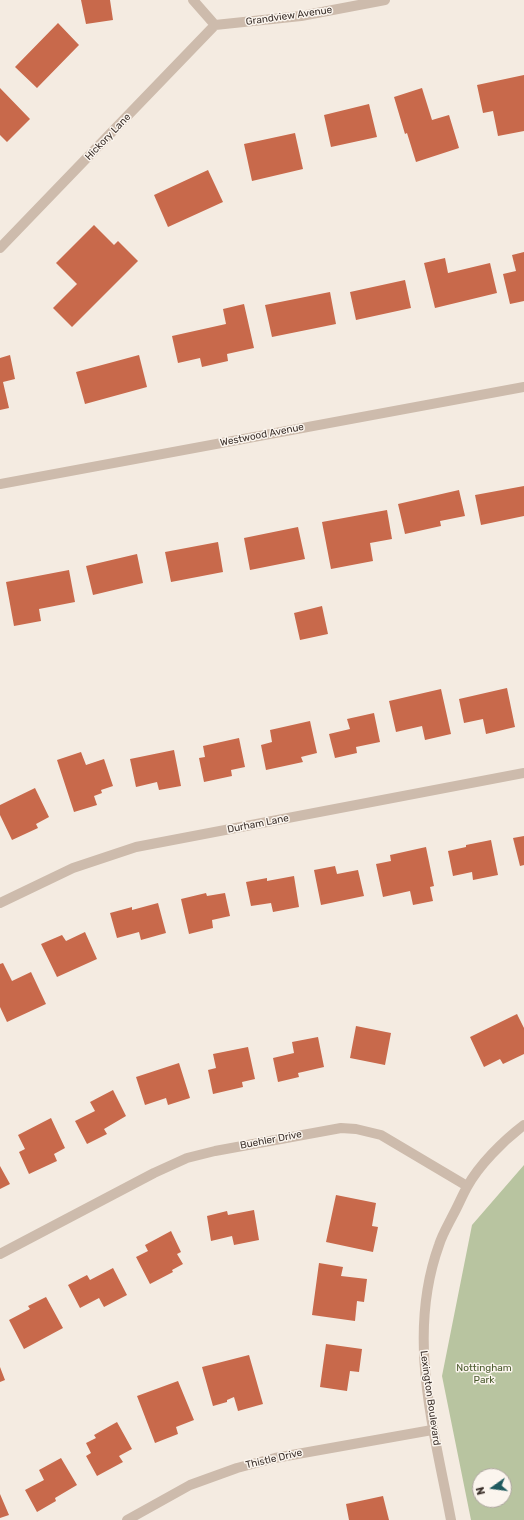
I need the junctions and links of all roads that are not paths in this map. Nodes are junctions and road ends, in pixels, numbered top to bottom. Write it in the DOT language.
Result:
graph roads {
  1 [pos="193,0"];
  2 [pos="385,0"];
  3 [pos="215,25"];
  4 [pos="0,248"];
  5 [pos="524,386"];
  6 [pos="0,484"];
  7 [pos="524,773"];
  8 [pos="0,903"];
  9 [pos="524,1125"];
  10 [pos="467,1186"];
  11 [pos="0,1254"];
  12 [pos="432,1430"];
  13 [pos="127,1520"];
  14 [pos="451,1520"];
  1 -- 3 [label="street"];
  2 -- 3 [label="street, Grandview Avenue"];
  3 -- 4 [label="street, Hickory Lane"];
  5 -- 6 [label="street, Westwood Avenue"];
  7 -- 8 [label="street, Durham Lane"];
  9 -- 10 [label="street"];
  10 -- 11 [label="street, Buehler Drive"];
  10 -- 12 [label="street, Lexington Boulevard"];
  12 -- 13 [label="street, Thistle Drive"];
  12 -- 14 [label="street, Lexington Boulevard"];
}
